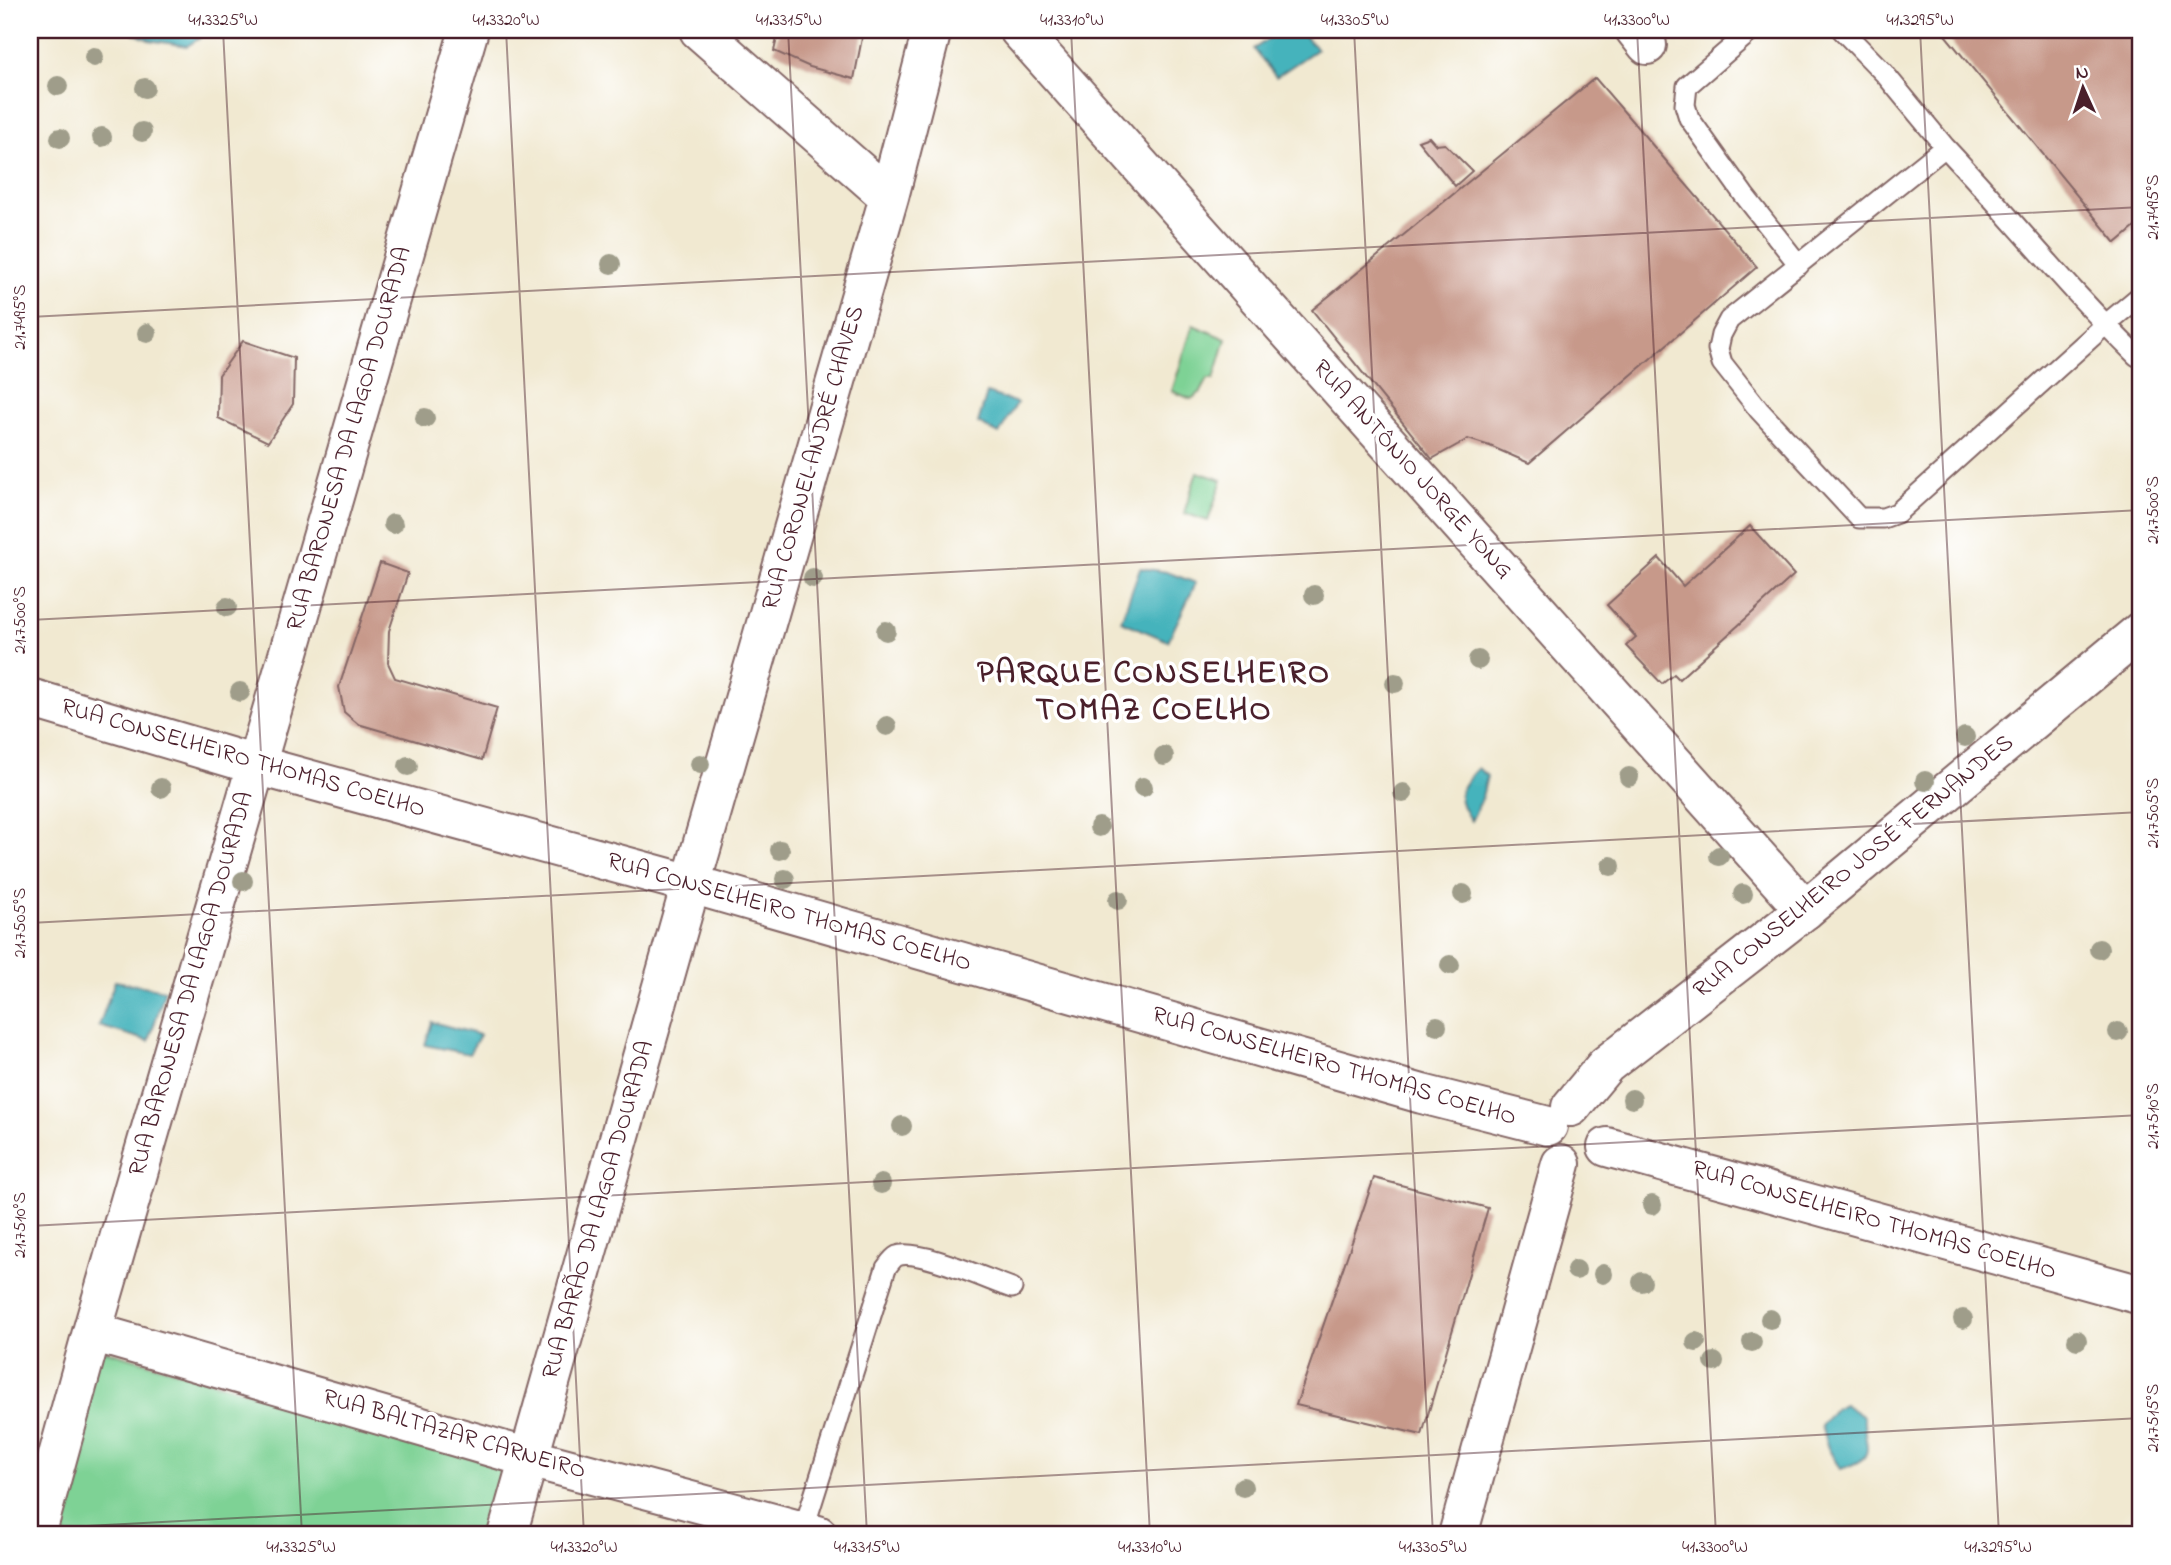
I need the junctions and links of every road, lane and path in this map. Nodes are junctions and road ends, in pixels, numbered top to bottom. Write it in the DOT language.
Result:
graph roads {
  1 [pos="469,30"];
  2 [pos="699,30"];
  3 [pos="932,30"];
  4 [pos="1019,30"];
  5 [pos="1752,30"];
  6 [pos="1842,30"];
  7 [pos="1945,147"];
  8 [pos="889,197"];
  9 [pos="1799,265"];
  10 [pos="2141,295"];
  11 [pos="2105,325"];
  12 [pos="2141,357"];
  13 [pos="2141,631"];
  14 [pos="30,698"];
  15 [pos="256,765"];
  16 [pos="691,884"];
  17 [pos="1805,910"];
  18 [pos="1559,1117"];
  19 [pos="1607,1147"];
  20 [pos="1561,1164"];
  21 [pos="1012,1288"];
  22 [pos="2141,1295"];
  23 [pos="92,1332"];
  24 [pos="529,1458"];
  25 [pos="810,1533"];
  26 [pos="36,1535"];
  27 [pos="507,1535"];
  28 [pos="1458,1535"];
  1 -- 15 [label="street, RUA BARONESA DA LAGOA DOURADA"];
  2 -- 8 [label="street"];
  3 -- 8 [label="street, RUA CORONEL ANDRÉ CHAVES"];
  4 -- 17 [label="street, RUA ANTÔNIO JORGE YONG"];
  5 -- 9 [label="lane"];
  6 -- 7 [label="lane"];
  7 -- 9 [label="lane"];
  7 -- 11 [label="lane"];
  8 -- 16 [label="street, RUA CORONEL ANDRÉ CHAVES"];
  9 -- 11 [label="lane"];
  10 -- 11 [label="lane"];
  11 -- 12 [label="lane"];
  13 -- 17 [label="street, RUA CONSELHEIRO JOSÉ FERNANDES"];
  14 -- 15 [label="street, RUA CONSELHEIRO THOMAS COELHO"];
  15 -- 16 [label="street, RUA CONSELHEIRO THOMAS COELHO"];
  15 -- 23 [label="street, RUA BARONESA DA LAGOA DOURADA"];
  16 -- 18 [label="street, RUA CONSELHEIRO THOMAS COELHO"];
  16 -- 24 [label="street, RUA BARÃO DA LAGOA DOURADA"];
  17 -- 18 [label="street, RUA CONSELHEIRO JOSÉ FERNANDES"];
  18 -- 19 [label="street"];
  18 -- 20 [label="street"];
  19 -- 20 [label="street"];
  19 -- 22 [label="street, RUA CONSELHEIRO THOMAS COELHO"];
  20 -- 28 [label="street"];
  21 -- 25 [label="lane"];
  23 -- 24 [label="street, RUA BALTAZAR CARNEIRO"];
  23 -- 26 [label="street, RUA BARONESA DA LAGOA DOURADA"];
  24 -- 25 [label="street, RUA BALTAZAR CARNEIRO"];
  24 -- 27 [label="street, RUA BARÃO DA LAGOA DOURADA"];
}
